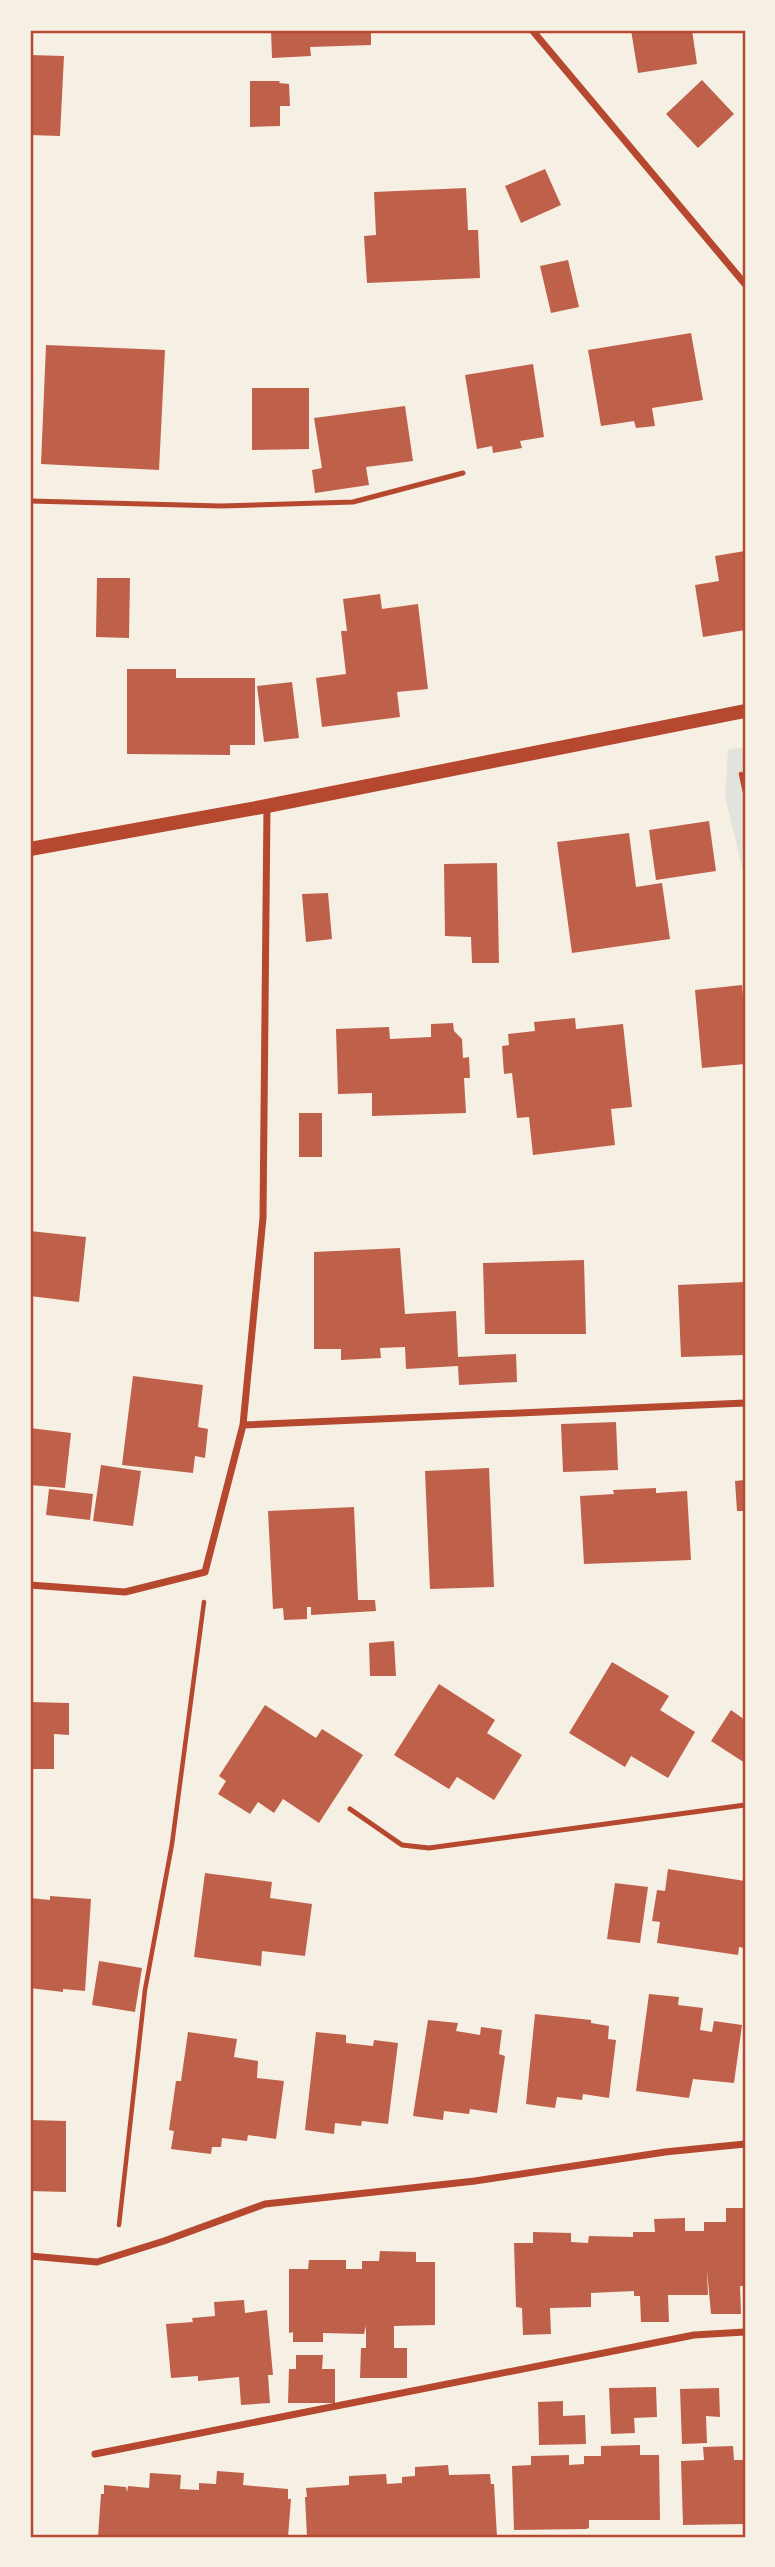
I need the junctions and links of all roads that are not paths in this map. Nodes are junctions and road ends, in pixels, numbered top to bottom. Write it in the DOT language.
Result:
graph roads {
  1 [pos="532,30"];
  2 [pos="745,284"];
  3 [pos="463,473"];
  4 [pos="30,501"];
  5 [pos="745,710"];
  6 [pos="267,806"];
  7 [pos="30,849"];
  8 [pos="745,1403"];
  9 [pos="243,1425"];
  10 [pos="30,1585"];
  11 [pos="745,1805"];
  12 [pos="351,1809"];
  13 [pos="745,2144"];
  14 [pos="30,2256"];
  15 [pos="745,2332"];
  16 [pos="95,2454"];
  1 -- 2 [label="street"];
  3 -- 4 [label="lane"];
  5 -- 6 [label="main road"];
  6 -- 7 [label="main road"];
  6 -- 9 [label="street"];
  8 -- 9 [label="street"];
  9 -- 10 [label="street"];
  11 -- 12 [label="lane"];
  13 -- 14 [label="street"];
  15 -- 16 [label="street"];
}
